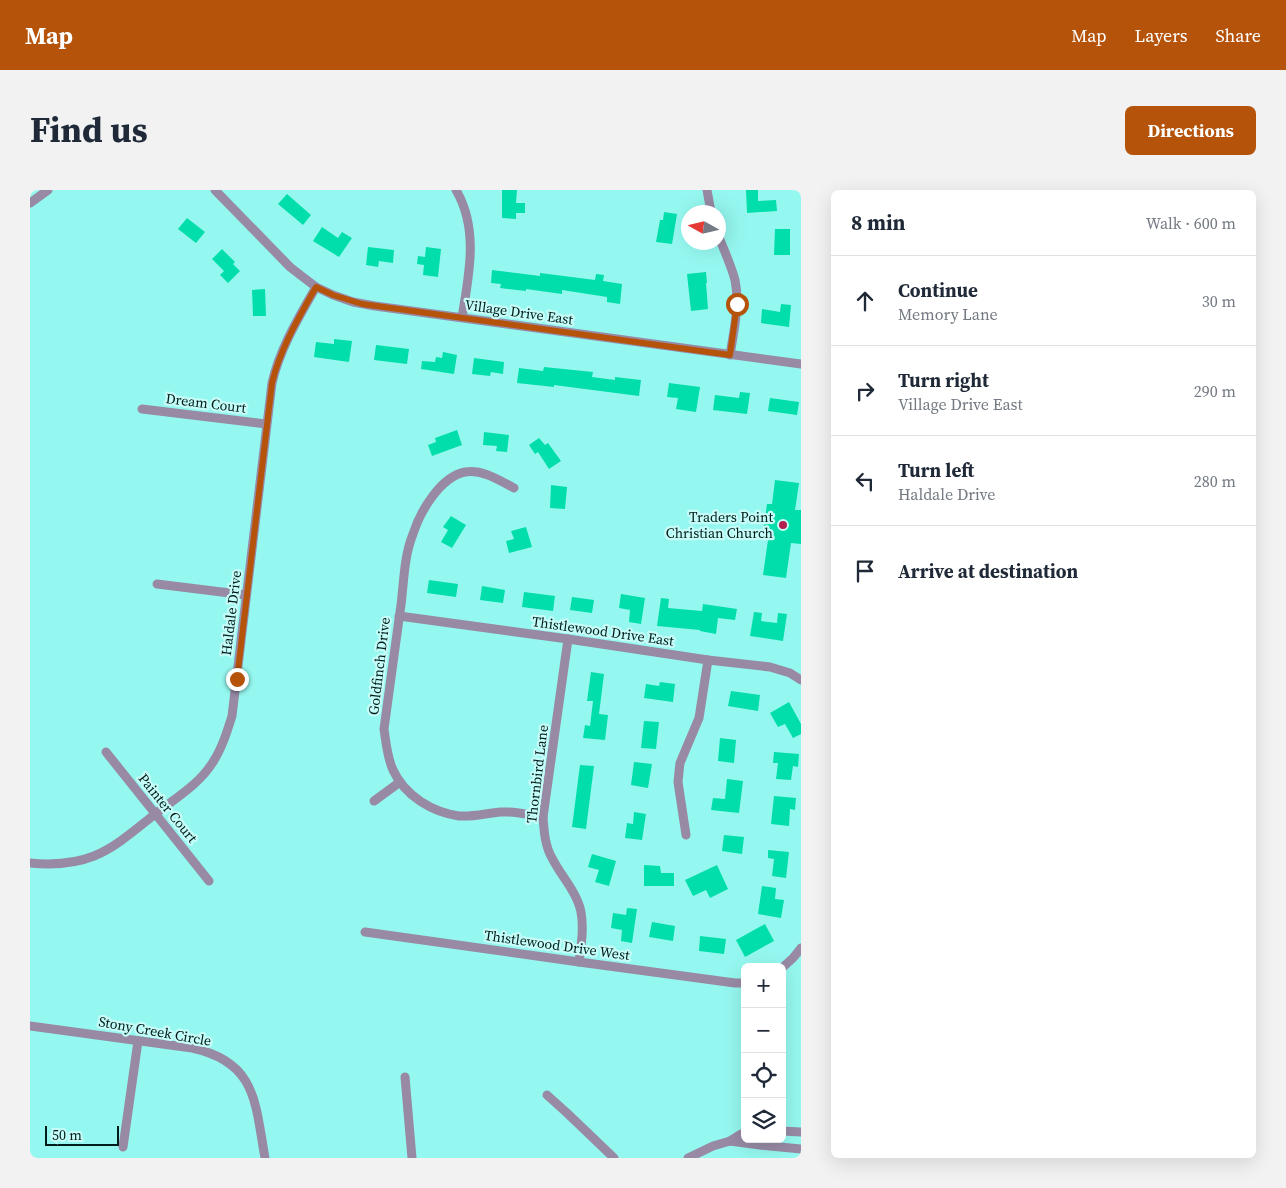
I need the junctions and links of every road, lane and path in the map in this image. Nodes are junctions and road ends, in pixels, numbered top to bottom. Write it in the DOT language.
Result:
graph roads {
  1 [pos="48,190"];
  2 [pos="215,190"];
  3 [pos="456,190"];
  4 [pos="707,190"];
  5 [pos="30,203"];
  6 [pos="710,205"];
  7 [pos="724,250"];
  8 [pos="316,287"];
  9 [pos="462,318"];
  10 [pos="730,355"];
  11 [pos="801,364"];
  12 [pos="142,409"];
  13 [pos="266,424"];
  14 [pos="514,488"];
  15 [pos="157,584"];
  16 [pos="246,595"];
  17 [pos="399,616"];
  18 [pos="568,639"];
  19 [pos="708,660"];
  20 [pos="801,680"];
  21 [pos="106,752"];
  22 [pos="400,782"];
  23 [pos="374,801"];
  24 [pos="155,814"];
  25 [pos="543,817"];
  26 [pos="686,835"];
  27 [pos="30,863"];
  28 [pos="209,881"];
  29 [pos="365,932"];
  30 [pos="801,948"];
  31 [pos="579,962"];
  32 [pos="786,964"];
  33 [pos="741,983"];
  34 [pos="30,1026"];
  35 [pos="138,1041"];
  36 [pos="405,1077"];
  37 [pos="547,1095"];
  38 [pos="786,1131"];
  39 [pos="801,1132"];
  40 [pos="741,1134"];
  41 [pos="730,1141"];
  42 [pos="123,1147"];
  43 [pos="801,1149"];
  44 [pos="265,1158"];
  45 [pos="412,1158"];
  46 [pos="614,1158"];
  47 [pos="688,1158"];
  1 -- 5 [label="street"];
  2 -- 8 [label="street, Village Drive East"];
  3 -- 9 [label="street"];
  4 -- 6 [label="street"];
  7 -- 10 [label="street"];
  8 -- 9 [label="street, Village Drive East"];
  8 -- 13 [label="street, Haldale Drive"];
  9 -- 10 [label="street, Village Drive East"];
  10 -- 11 [label="street, Village Drive East"];
  12 -- 13 [label="street, Dream Court"];
  13 -- 16 [label="street, Haldale Drive"];
  14 -- 17 [label="street, Goldfinch Drive"];
  15 -- 16 [label="street"];
  16 -- 24 [label="street, Haldale Drive"];
  17 -- 18 [label="street, Thistlewood Drive East"];
  17 -- 22 [label="street, Goldfinch Drive"];
  18 -- 19 [label="street, Thistlewood Drive East"];
  18 -- 25 [label="street, Thornbird Lane"];
  19 -- 20 [label="street, Thistlewood Drive East"];
  19 -- 26 [label="street"];
  21 -- 24 [label="street, Painter Court"];
  22 -- 23 [label="street"];
  22 -- 25 [label="street, Goldfinch Drive"];
  24 -- 27 [label="street, Haldale Drive"];
  24 -- 28 [label="street, Painter Court"];
  25 -- 31 [label="street, Thornbird Lane"];
  29 -- 31 [label="street, Thistlewood Drive West"];
  30 -- 32 [label="street"];
  31 -- 33 [label="street, Thistlewood Drive West"];
  34 -- 35 [label="street, Stony Creek Circle"];
  35 -- 42 [label="street"];
  35 -- 44 [label="street, Stony Creek Circle"];
  36 -- 45 [label="street"];
  37 -- 46 [label="street"];
  38 -- 39 [label="street"];
  40 -- 41 [label="street"];
  41 -- 43 [label="street"];
  41 -- 47 [label="street"];
}
